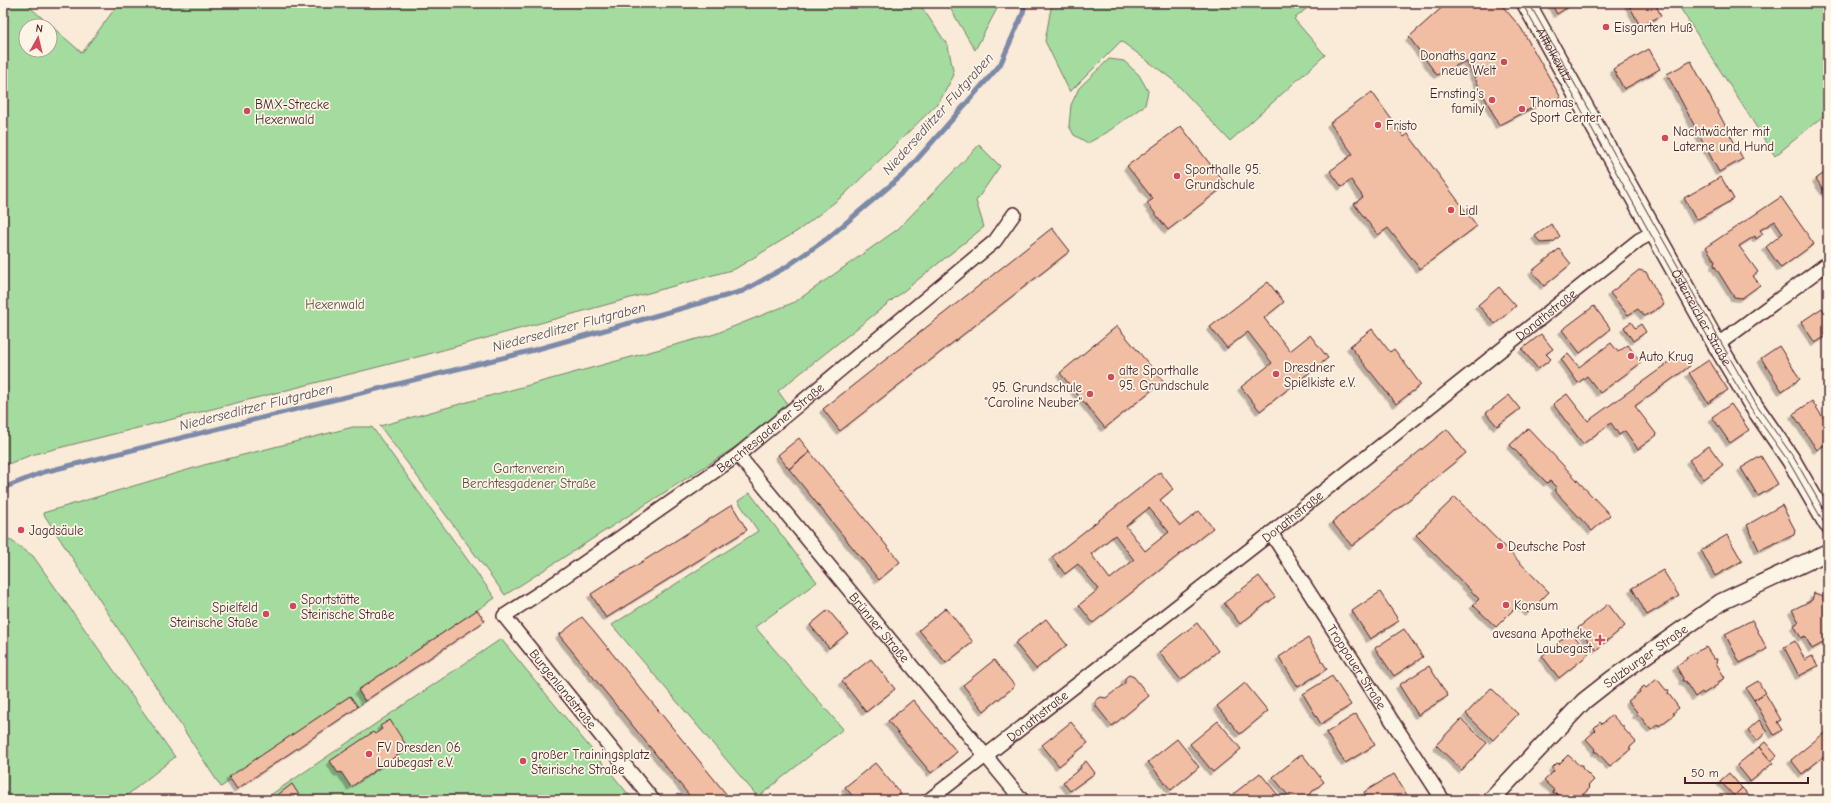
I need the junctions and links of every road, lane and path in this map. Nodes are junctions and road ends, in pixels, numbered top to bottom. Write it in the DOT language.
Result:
graph roads {
  1 [pos="1526,3"];
  2 [pos="1583,106"];
  3 [pos="1014,214"];
  4 [pos="1654,232"];
  5 [pos="1828,264"];
  6 [pos="1717,345"];
  7 [pos="738,455"];
  8 [pos="1828,524"];
  9 [pos="1271,533"];
  10 [pos="1828,552"];
  11 [pos="504,616"];
  12 [pos="986,756"];
  13 [pos="653,800"];
  14 [pos="929,800"];
  15 [pos="1022,800"];
  16 [pos="1443,800"];
  17 [pos="1491,800"];
  1 -- 2 [label="main road, Alttolkewitz"];
  2 -- 4 [label="main road, Österreicher Straße"];
  3 -- 7 [label="street, Berchtesgadener Straße"];
  4 -- 6 [label="main road, Österreicher Straße"];
  4 -- 9 [label="street, Donathstraße"];
  5 -- 6 [label="street"];
  6 -- 8 [label="main road, Österreicher Straße"];
  7 -- 11 [label="street, Berchtesgadener Straße"];
  7 -- 12 [label="street, Brünner Straße"];
  9 -- 12 [label="street, Donathstraße"];
  9 -- 16 [label="street, Troppauer Straße"];
  10 -- 17 [label="street, Salzburger Straße"];
  11 -- 13 [label="street, Burgenlandstraße"];
  12 -- 14 [label="street, Donathstraße"];
  12 -- 15 [label="street, Brünner Straße"];
}
